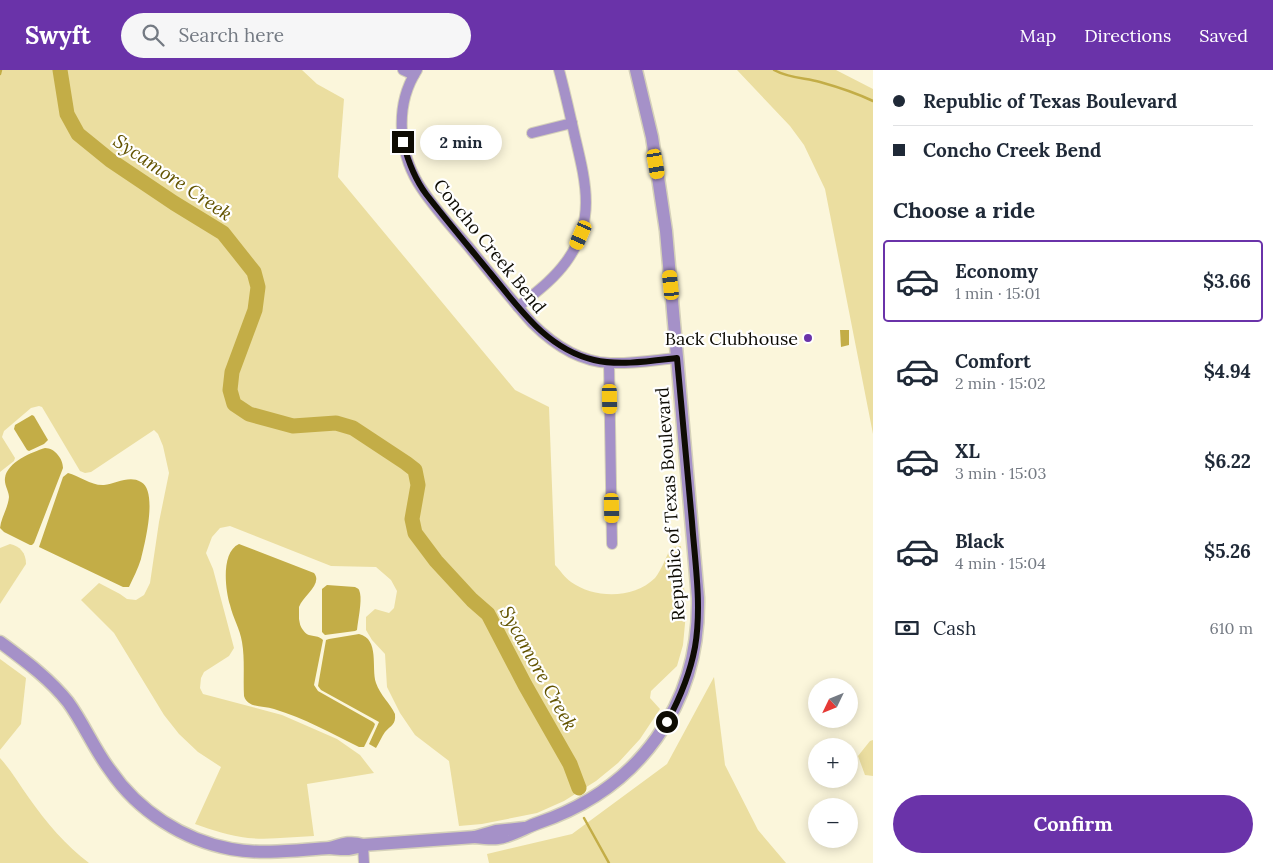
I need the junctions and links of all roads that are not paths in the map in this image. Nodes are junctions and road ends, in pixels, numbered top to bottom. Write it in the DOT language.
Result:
graph roads {
  1 [pos="403,70"];
  2 [pos="559,70"];
  3 [pos="636,70"];
  4 [pos="415,73"];
  5 [pos="572,123"];
  6 [pos="532,133"];
  7 [pos="518,307"];
  8 [pos="677,358"];
  9 [pos="609,363"];
  10 [pos="612,544"];
  11 [pos="0,642"];
  12 [pos="363,846"];
  13 [pos="364,863"];
  1 -- 4 [label="street"];
  2 -- 5 [label="street"];
  3 -- 8 [label="street, Republic of Texas Boulevard"];
  4 -- 7 [label="street, Concho Creek Bend"];
  5 -- 6 [label="street"];
  5 -- 7 [label="street"];
  7 -- 9 [label="street, Concho Creek Bend"];
  8 -- 9 [label="street, Concho Creek Bend"];
  8 -- 12 [label="street, Republic of Texas Boulevard"];
  9 -- 10 [label="street"];
  11 -- 12 [label="street, Republic of Texas Boulevard"];
  12 -- 13 [label="street"];
}
